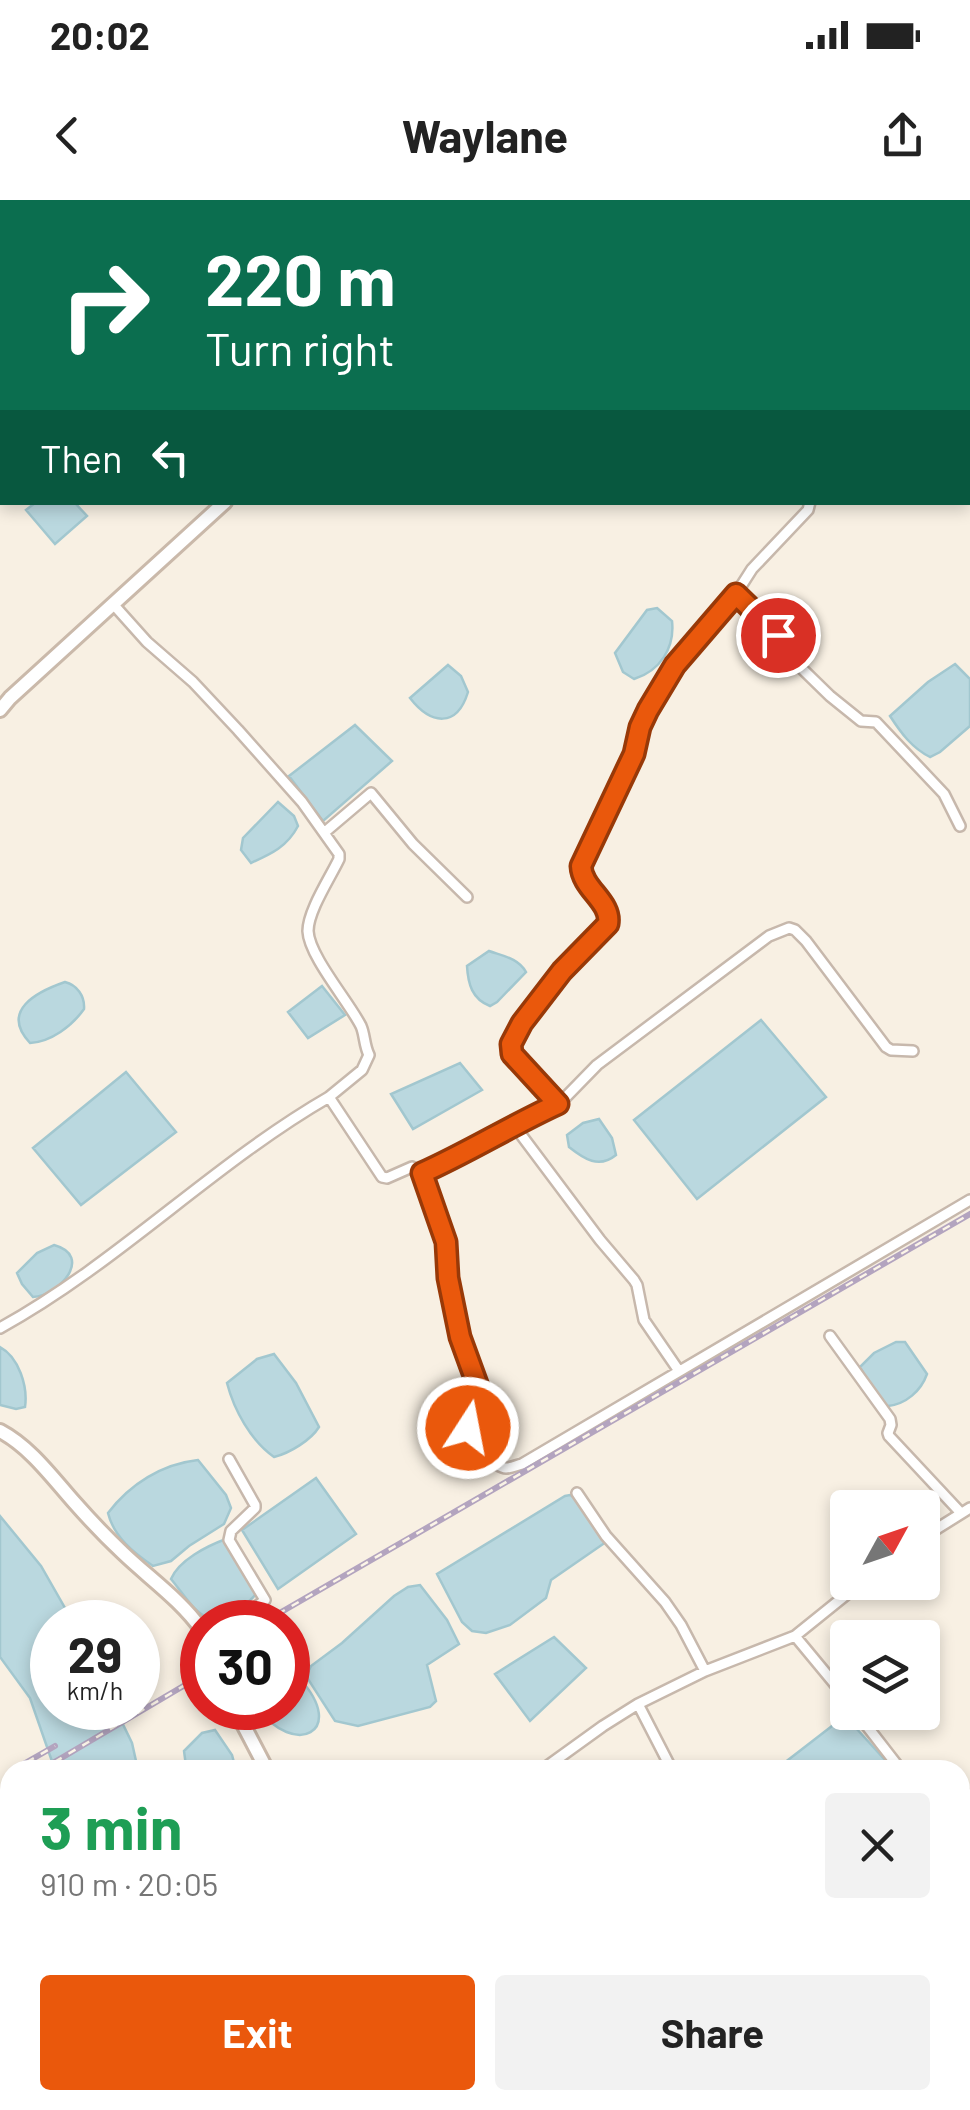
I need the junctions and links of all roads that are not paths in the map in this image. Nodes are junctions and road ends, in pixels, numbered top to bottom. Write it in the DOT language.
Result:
graph roads {
  1 [pos="222,505"];
  2 [pos="808,505"];
  3 [pos="736,594"];
  4 [pos="113,604"];
  5 [pos="0,710"];
  6 [pos="960,826"];
  7 [pos="325,832"];
  8 [pos="467,898"];
  9 [pos="914,1051"];
  10 [pos="329,1096"];
  11 [pos="558,1104"];
  12 [pos="513,1124"];
  13 [pos="422,1173"];
  14 [pos="970,1200"];
  15 [pos="0,1328"];
  16 [pos="830,1336"];
  17 [pos="679,1371"];
  18 [pos="0,1431"];
  19 [pos="229,1459"];
  20 [pos="577,1493"];
  21 [pos="965,1510"];
  22 [pos="940,1526"];
  23 [pos="265,1600"];
  24 [pos="840,1600"];
  25 [pos="180,1605"];
  26 [pos="795,1636"];
  27 [pos="705,1671"];
  28 [pos="830,1678"];
  29 [pos="638,1704"];
  30 [pos="246,1730"];
  31 [pos="870,1730"];
  32 [pos="261,1760"];
  33 [pos="557,1760"];
  34 [pos="667,1760"];
  35 [pos="893,1760"];
  1 -- 4 [label="main road"];
  2 -- 3 [label="street"];
  3 -- 6 [label="street"];
  3 -- 11 [label="street"];
  4 -- 5 [label="main road"];
  4 -- 7 [label="street"];
  7 -- 8 [label="street"];
  7 -- 10 [label="street"];
  9 -- 11 [label="street"];
  10 -- 13 [label="street"];
  10 -- 15 [label="street"];
  11 -- 12 [label="street"];
  12 -- 13 [label="street"];
  12 -- 17 [label="street"];
  13 -- 17 [label="street"];
  14 -- 17 [label="street"];
  16 -- 21 [label="street"];
  18 -- 25 [label="main road"];
  19 -- 23 [label="street"];
  20 -- 27 [label="street"];
  21 -- 22 [label="street"];
  24 -- 26 [label="street"];
  26 -- 27 [label="street"];
  26 -- 28 [label="street"];
  27 -- 29 [label="street"];
  29 -- 33 [label="street"];
  29 -- 34 [label="street"];
  30 -- 32 [label="main road"];
  31 -- 35 [label="street"];
}
